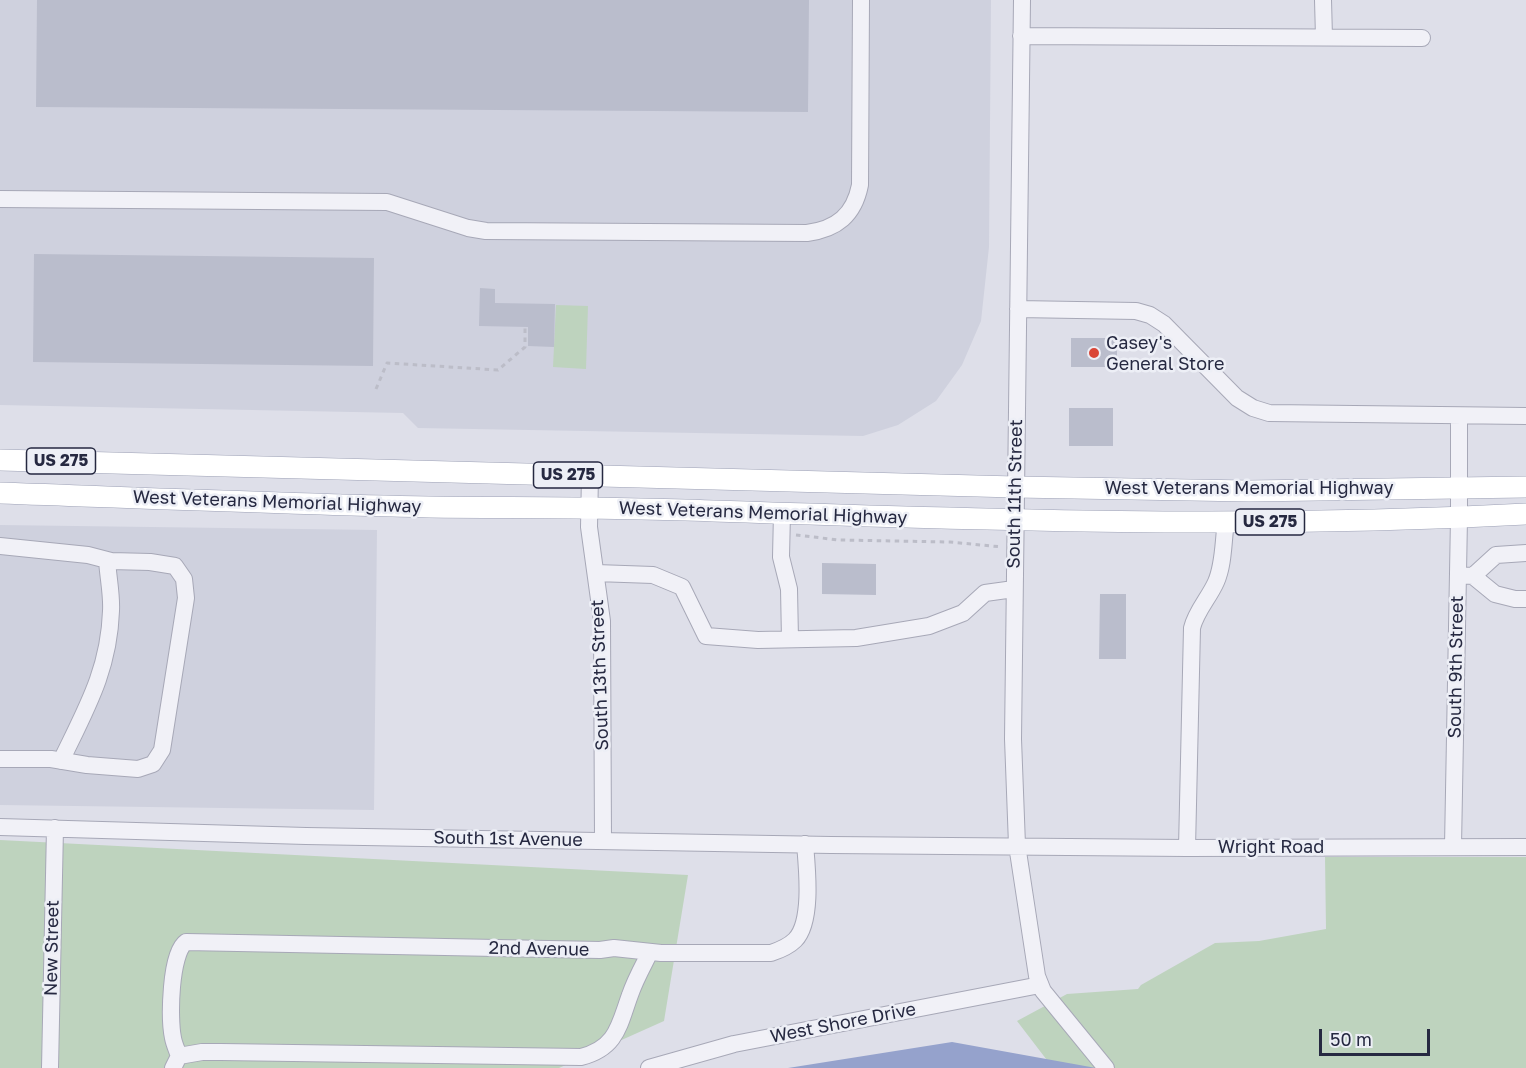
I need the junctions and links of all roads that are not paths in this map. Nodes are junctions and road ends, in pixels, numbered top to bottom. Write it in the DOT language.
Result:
graph roads {
  1 [pos="861,0"];
  2 [pos="1022,0"];
  3 [pos="1323,0"];
  4 [pos="1021,36"];
  5 [pos="1324,38"];
  6 [pos="1422,38"];
  7 [pos="0,199"];
  8 [pos="1018,309"];
  9 [pos="1459,416"];
  10 [pos="1526,416"];
  11 [pos="0,460"];
  12 [pos="590,475"];
  13 [pos="1015,487"];
  14 [pos="1526,487"];
  15 [pos="1459,488"];
  16 [pos="0,494"];
  17 [pos="589,508"];
  18 [pos="782,513"];
  19 [pos="1526,514"];
  20 [pos="1459,518"];
  21 [pos="1014,520"];
  22 [pos="1226,522"];
  23 [pos="0,546"];
  24 [pos="1526,553"];
  25 [pos="107,560"];
  26 [pos="596,573"];
  27 [pos="1465,575"];
  28 [pos="1014,589"];
  29 [pos="1526,599"];
  30 [pos="790,639"];
  31 [pos="0,759"];
  32 [pos="62,761"];
  33 [pos="0,826"];
  34 [pos="55,828"];
  35 [pos="603,840"];
  36 [pos="806,844"];
  37 [pos="1017,845"];
  38 [pos="1453,846"];
  39 [pos="1526,847"];
  40 [pos="1187,848"];
  41 [pos="650,952"];
  42 [pos="1040,985"];
  43 [pos="176,1062"];
  44 [pos="50,1068"];
  45 [pos="649,1068"];
  46 [pos="1106,1068"];
  1 -- 7 [label="street"];
  2 -- 4 [label="street, South 11th Street"];
  3 -- 5 [label="street"];
  4 -- 5 [label="street"];
  4 -- 8 [label="street, South 11th Street"];
  5 -- 6 [label="street"];
  8 -- 9 [label="street"];
  8 -- 13 [label="street, South 11th Street"];
  9 -- 10 [label="street"];
  9 -- 15 [label="street, South 9th Street"];
  11 -- 12 [label="main road, West Veterans Memorial Highway / US 275"];
  12 -- 13 [label="main road, West Veterans Memorial Highway / US 275"];
  12 -- 17 [label="street, South 13th Street"];
  13 -- 15 [label="main road, West Veterans Memorial Highway / US 275"];
  13 -- 21 [label="street, South 11th Street"];
  14 -- 15 [label="main road, West Veterans Memorial Highway / US 275"];
  15 -- 20 [label="street, South 9th Street"];
  16 -- 17 [label="main road, West Veterans Memorial Highway / US 275"];
  17 -- 18 [label="main road, West Veterans Memorial Highway / US 275"];
  17 -- 26 [label="street, South 13th Street"];
  18 -- 21 [label="main road, West Veterans Memorial Highway / US 275"];
  18 -- 30 [label="street"];
  19 -- 20 [label="main road, West Veterans Memorial Highway / US 275"];
  20 -- 22 [label="main road, West Veterans Memorial Highway / US 275"];
  20 -- 27 [label="street, South 9th Street"];
  21 -- 22 [label="main road, West Veterans Memorial Highway / US 275"];
  21 -- 28 [label="street, South 11th Street"];
  22 -- 40 [label="street"];
  23 -- 25 [label="street"];
  24 -- 27 [label="street"];
  25 -- 32 [label="street"];
  25 -- 32 [label="street"];
  26 -- 30 [label="street"];
  26 -- 35 [label="street, South 13th Street"];
  27 -- 29 [label="street"];
  27 -- 38 [label="street, South 9th Street"];
  28 -- 30 [label="street"];
  28 -- 37 [label="street, South 11th Street"];
  31 -- 32 [label="street"];
  33 -- 34 [label="street, South 1st Avenue"];
  34 -- 35 [label="street, South 1st Avenue"];
  34 -- 44 [label="street, New Street"];
  35 -- 36 [label="street, South 1st Avenue"];
  36 -- 37 [label="street, South 1st Avenue"];
  36 -- 41 [label="street, 2nd Avenue"];
  37 -- 40 [label="street, Wright Road"];
  37 -- 42 [label="street, South 11th Street"];
  38 -- 39 [label="street, Wright Road"];
  38 -- 40 [label="street, Wright Road"];
  41 -- 43 [label="street"];
  41 -- 43 [label="street, 2nd Avenue"];
  42 -- 45 [label="street, West Shore Drive"];
  42 -- 46 [label="street"];
}
